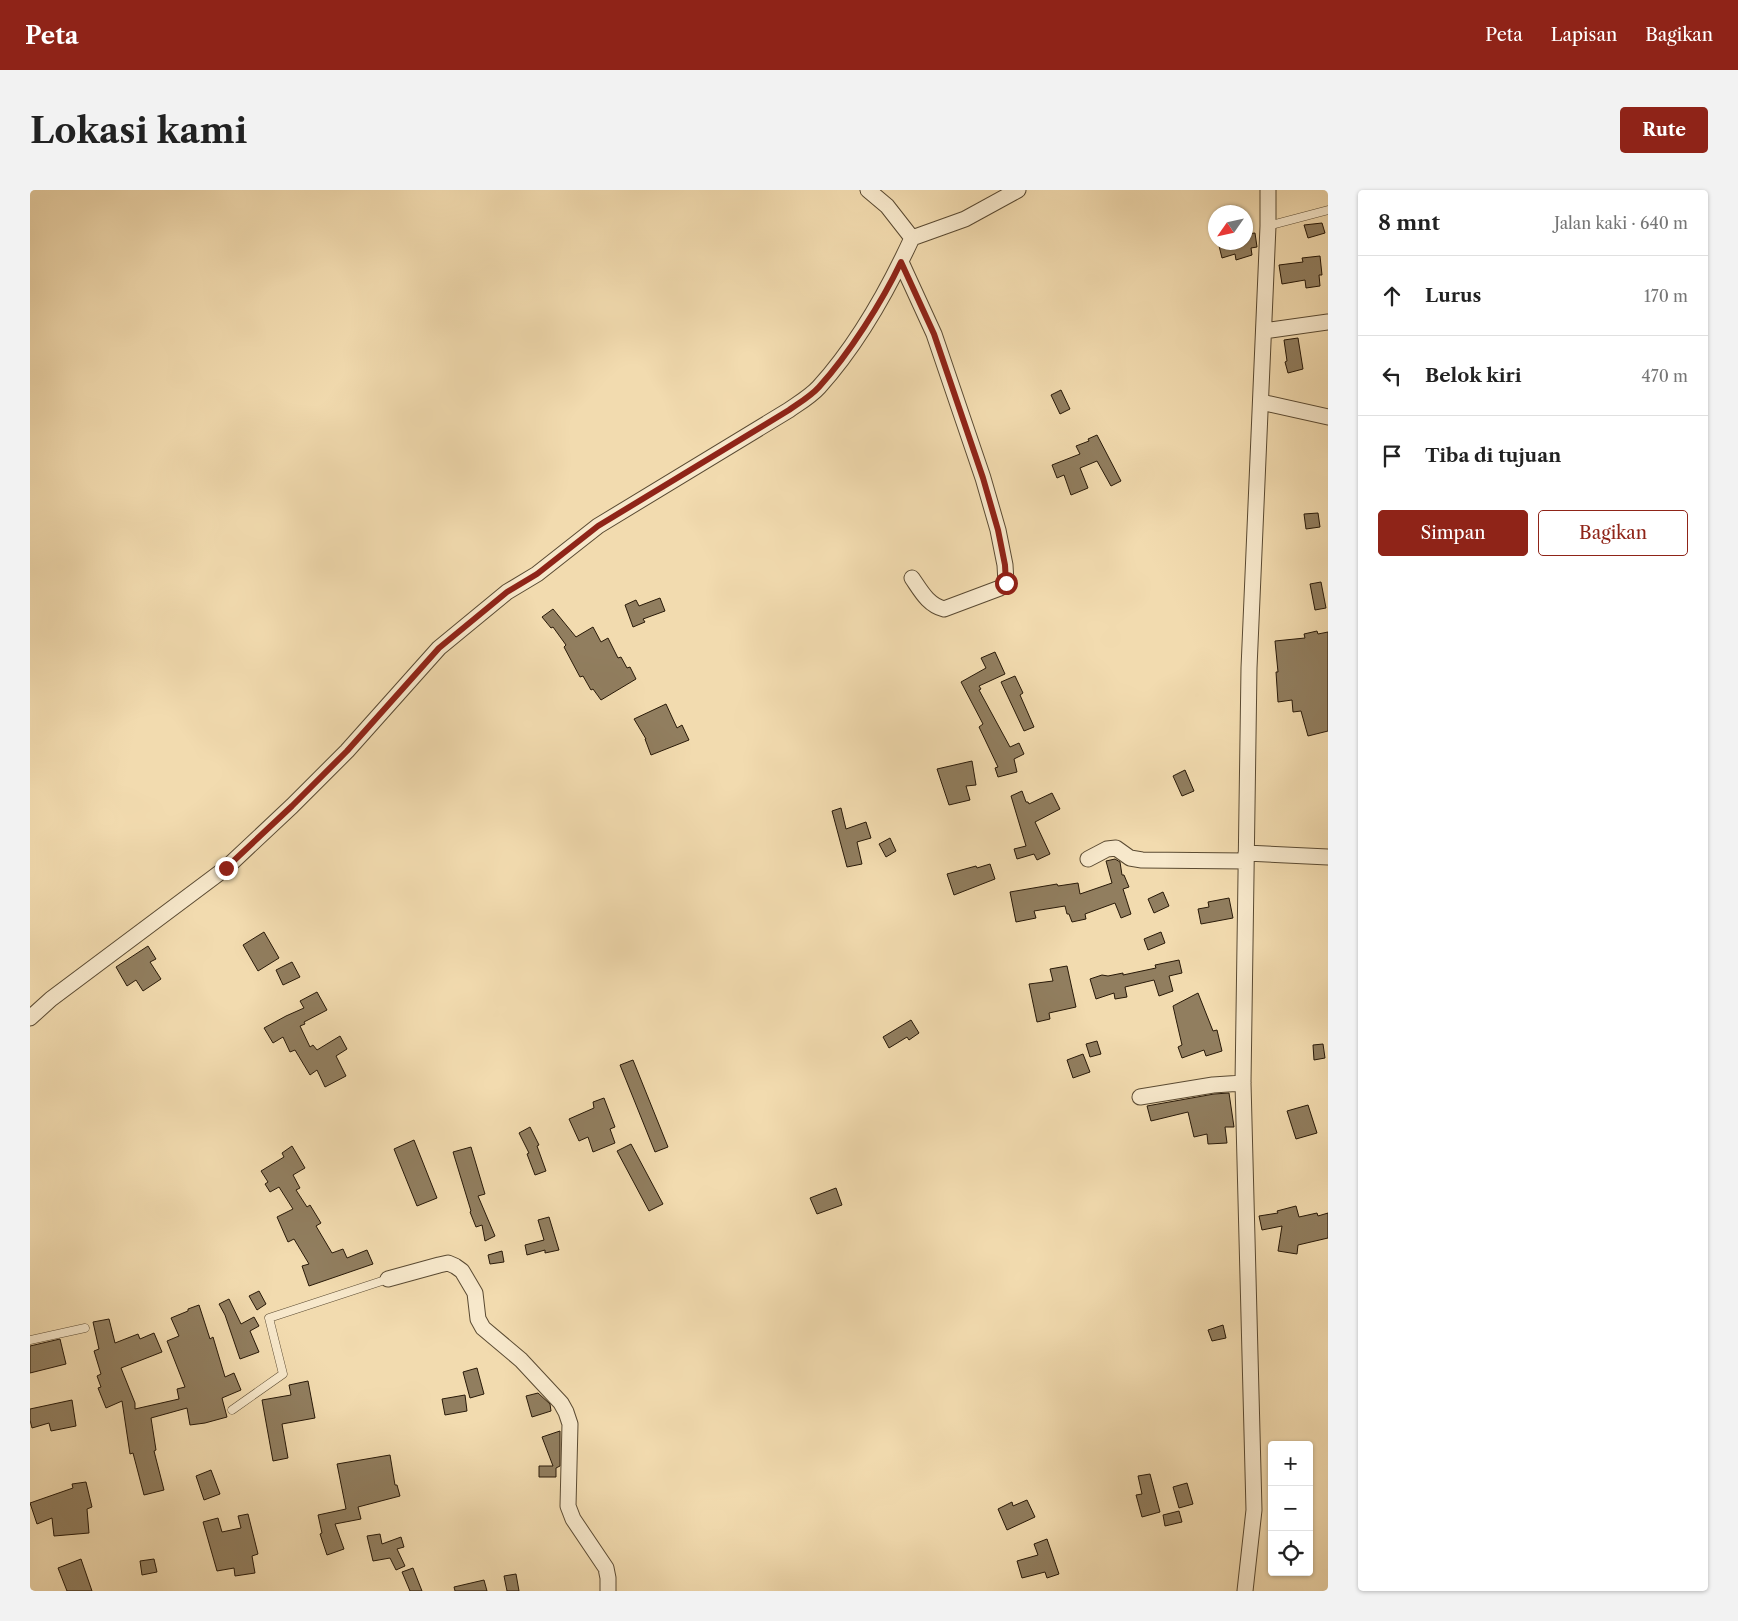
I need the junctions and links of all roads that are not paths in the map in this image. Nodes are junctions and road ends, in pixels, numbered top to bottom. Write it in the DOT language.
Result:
graph roads {
  1 [pos="868,190"];
  2 [pos="1018,190"];
  3 [pos="1268,190"];
  4 [pos="1328,210"];
  5 [pos="1268,226"];
  6 [pos="912,238"];
  7 [pos="901,262"];
  8 [pos="1328,322"];
  9 [pos="1264,331"];
  10 [pos="1261,402"];
  11 [pos="1328,418"];
  12 [pos="912,578"];
  13 [pos="1246,857"];
  14 [pos="1328,857"];
  15 [pos="1088,859"];
  16 [pos="30,1018"];
  17 [pos="1243,1083"];
  18 [pos="1140,1097"];
  19 [pos="388,1280"];
  20 [pos="85,1328"];
  21 [pos="30,1340"];
  22 [pos="232,1410"];
  23 [pos="608,1591"];
  24 [pos="1245,1591"];
  1 -- 6 [label="street"];
  2 -- 6 [label="street"];
  3 -- 5 [label="street"];
  4 -- 5 [label="lane"];
  5 -- 9 [label="street"];
  6 -- 7 [label="street"];
  7 -- 12 [label="street"];
  7 -- 16 [label="street"];
  8 -- 9 [label="street"];
  9 -- 10 [label="street"];
  10 -- 11 [label="street"];
  10 -- 13 [label="street"];
  13 -- 14 [label="street"];
  13 -- 15 [label="street"];
  13 -- 17 [label="street"];
  17 -- 18 [label="street"];
  17 -- 24 [label="street"];
  19 -- 22 [label="lane"];
  19 -- 23 [label="street"];
  20 -- 21 [label="lane"];
}
